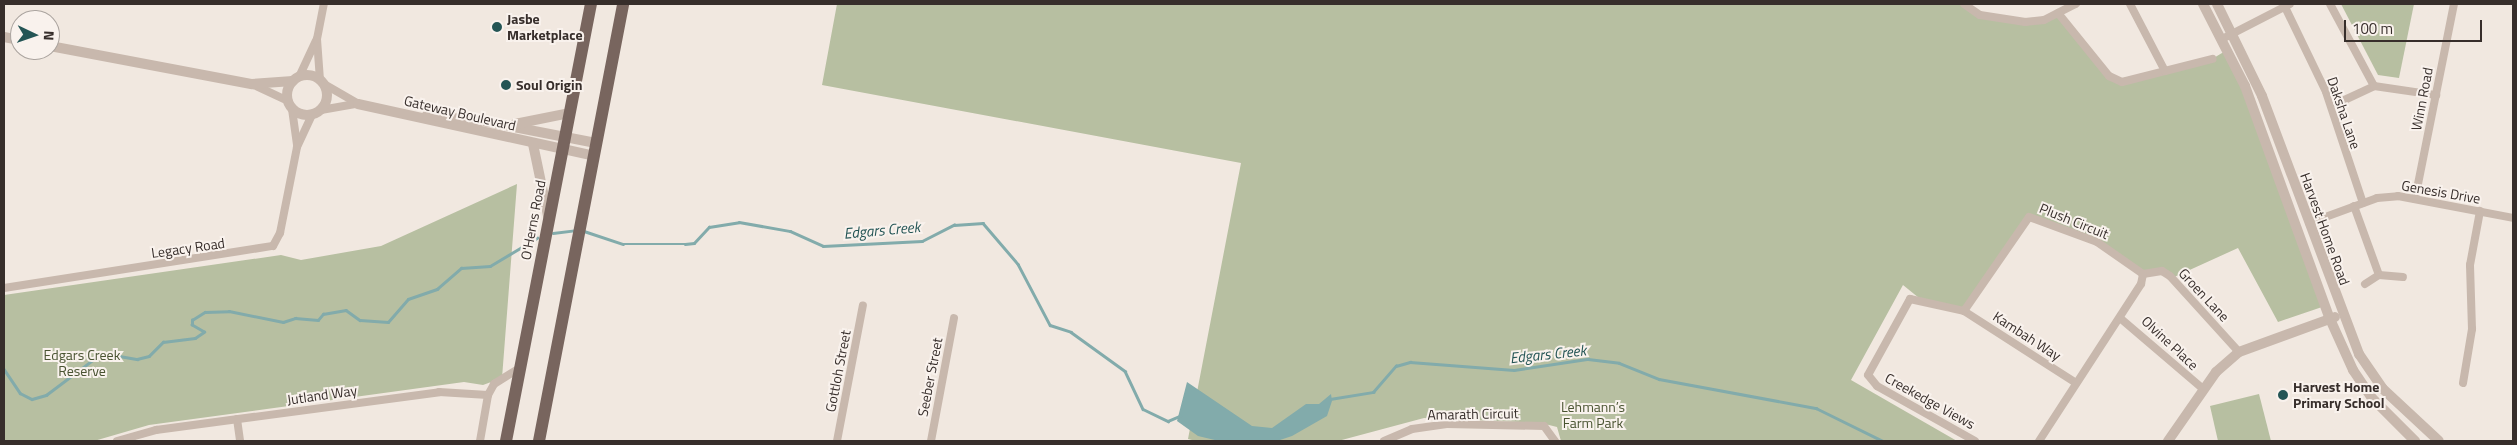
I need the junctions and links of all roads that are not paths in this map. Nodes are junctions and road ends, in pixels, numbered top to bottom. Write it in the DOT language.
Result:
graph roads {
  1 [pos="324,4"];
  2 [pos="591,4"];
  3 [pos="623,4"];
  4 [pos="1964,4"];
  5 [pos="2076,4"];
  6 [pos="2130,4"];
  7 [pos="2203,4"];
  8 [pos="2217,4"];
  9 [pos="2330,4"];
  10 [pos="2454,4"];
  11 [pos="2288,5"];
  12 [pos="2058,13"];
  13 [pos="2233,33"];
  14 [pos="317,39"];
  15 [pos="2222,39"];
  16 [pos="60,48"];
  17 [pos="2212,59"];
  18 [pos="2165,71"];
  19 [pos="296,79"];
  20 [pos="322,82"];
  21 [pos="252,84"];
  22 [pos="2374,86"];
  23 [pos="2436,95"];
  24 [pos="2338,102"];
  25 [pos="358,104"];
  26 [pos="290,105"];
  27 [pos="316,112"];
  28 [pos="570,113"];
  29 [pos="409,114"];
  30 [pos="506,126"];
  31 [pos="563,143"];
  32 [pos="533,144"];
  33 [pos="297,147"];
  34 [pos="595,150"];
  35 [pos="2416,199"];
  36 [pos="2363,203"];
  37 [pos="2354,206"];
  38 [pos="2480,211"];
  39 [pos="2513,218"];
  40 [pos="548,220"];
  41 [pos="2309,222"];
  42 [pos="2143,274"];
  43 [pos="2379,275"];
  44 [pos="2403,278"];
  45 [pos="2364,284"];
  46 [pos="4,288"];
  47 [pos="863,305"];
  48 [pos="1964,311"];
  49 [pos="2342,314"];
  50 [pos="954,318"];
  51 [pos="2120,318"];
  52 [pos="2330,319"];
  53 [pos="2239,352"];
  54 [pos="520,368"];
  55 [pos="2463,383"];
  56 [pos="2076,384"];
  57 [pos="2203,389"];
  58 [pos="488,395"];
  59 [pos="237,419"];
  60 [pos="117,441"];
  61 [pos="240,441"];
  62 [pos="480,441"];
  63 [pos="506,441"];
  64 [pos="539,441"];
  65 [pos="837,441"];
  66 [pos="931,441"];
  67 [pos="1384,441"];
  68 [pos="1555,441"];
  69 [pos="1975,441"];
  70 [pos="2039,441"];
  71 [pos="2168,441"];
  72 [pos="2415,441"];
  73 [pos="2439,441"];
  1 -- 14 [label="street"];
  2 -- 28 [label="main road, O'Herns Road"];
  3 -- 34 [label="main road"];
  4 -- 12 [label="street"];
  5 -- 12 [label="street"];
  6 -- 18 [label="street"];
  7 -- 15 [label="street, Harvest Home Road"];
  8 -- 13 [label="street, Harvest Home Road"];
  9 -- 22 [label="street"];
  10 -- 23 [label="street, Winn Road"];
  11 -- 13 [label="street"];
  11 -- 36 [label="street, Daksha Lane"];
  12 -- 18 [label="street"];
  13 -- 15 [label="street"];
  13 -- 41 [label="street, Harvest Home Road"];
  14 -- 19 [label="street"];
  14 -- 20 [label="street"];
  15 -- 52 [label="street, Harvest Home Road"];
  16 -- 21 [label="street"];
  17 -- 18 [label="street"];
  19 -- 20 [label="street"];
  19 -- 21 [label="street"];
  19 -- 26 [label="street"];
  20 -- 25 [label="street"];
  20 -- 27 [label="street"];
  21 -- 26 [label="street"];
  22 -- 23 [label="street"];
  22 -- 24 [label="street"];
  23 -- 35 [label="street, Winn Road"];
  25 -- 27 [label="street, Gateway Boulevard"];
  25 -- 29 [label="street, Gateway Boulevard"];
  26 -- 27 [label="street"];
  26 -- 33 [label="street, Legacy Road"];
  27 -- 33 [label="street, Legacy Road"];
  28 -- 30 [label="street"];
  28 -- 31 [label="main road, O'Herns Road"];
  29 -- 30 [label="street"];
  29 -- 32 [label="street, Gateway Boulevard"];
  30 -- 31 [label="street"];
  31 -- 32 [label="street, Gateway Boulevard"];
  31 -- 34 [label="street"];
  31 -- 40 [label="main road, O'Herns Road"];
  32 -- 40 [label="street"];
  33 -- 46 [label="street, Legacy Road"];
  34 -- 64 [label="main road"];
  35 -- 36 [label="street, Genesis Drive"];
  35 -- 38 [label="street, Genesis Drive"];
  36 -- 37 [label="street, Genesis Drive"];
  37 -- 41 [label="street, Genesis Drive"];
  37 -- 43 [label="street"];
  38 -- 39 [label="street, Genesis Drive"];
  38 -- 55 [label="street"];
  40 -- 54 [label="main road, O'Herns Road"];
  41 -- 49 [label="street, Harvest Home Road"];
  42 -- 48 [label="street, Plush Circuit"];
  42 -- 51 [label="street"];
  42 -- 53 [label="street, Groen Lane"];
  43 -- 44 [label="street"];
  43 -- 45 [label="street"];
  47 -- 65 [label="street, Gottloh Street"];
  48 -- 56 [label="street, Kambah Way"];
  48 -- 69 [label="street, Creekedge Views"];
  49 -- 52 [label="street"];
  49 -- 73 [label="street, Harvest Home Road"];
  50 -- 66 [label="street, Seeber Street"];
  51 -- 56 [label="street"];
  51 -- 57 [label="street, Olvine Place"];
  52 -- 53 [label="street"];
  52 -- 72 [label="street, Harvest Home Road"];
  53 -- 57 [label="street"];
  54 -- 58 [label="street"];
  54 -- 63 [label="main road, O'Herns Road"];
  56 -- 70 [label="street"];
  57 -- 71 [label="street"];
  58 -- 59 [label="street, Jutland Way"];
  58 -- 62 [label="street"];
  59 -- 60 [label="street, Jutland Way"];
  59 -- 61 [label="street"];
  67 -- 68 [label="street, Amarath Circuit"];
}
